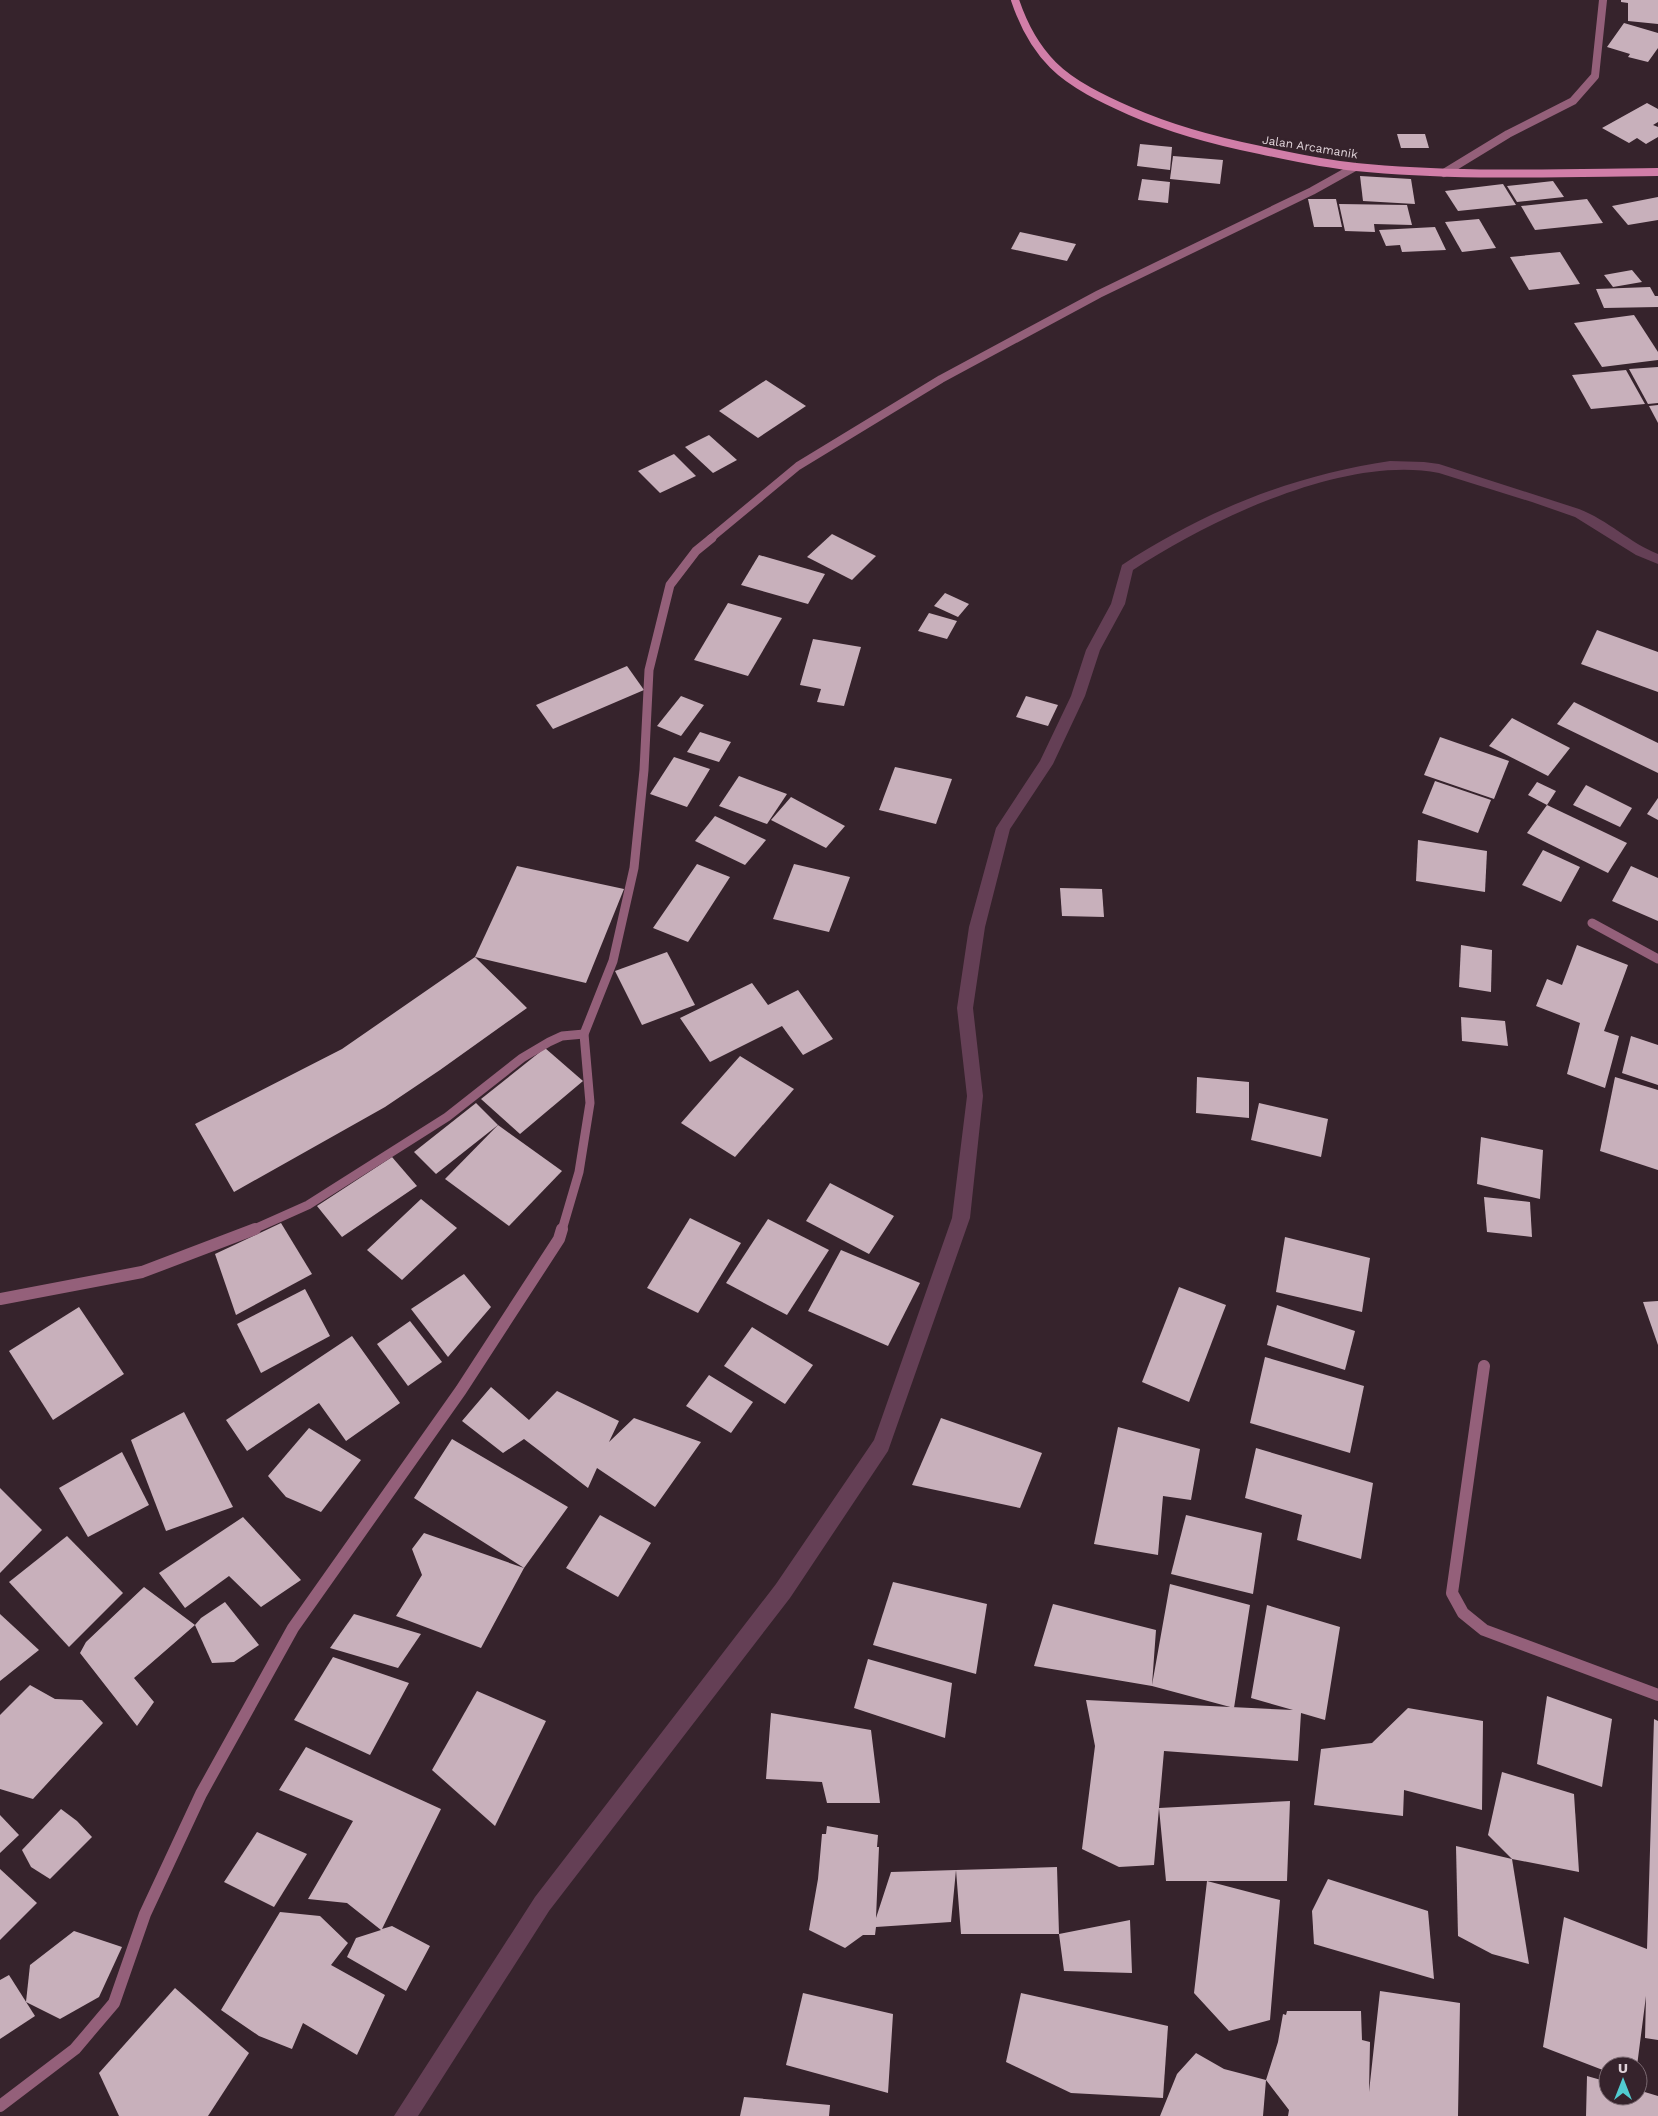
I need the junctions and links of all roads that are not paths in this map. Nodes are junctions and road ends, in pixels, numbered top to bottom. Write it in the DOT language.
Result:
graph roads {
  1 [pos="1015,0"];
  2 [pos="1603,0"];
  3 [pos="1355,167"];
  4 [pos="1658,172"];
  5 [pos="1444,173"];
  6 [pos="1592,923"];
  7 [pos="1658,959"];
  8 [pos="584,1034"];
  9 [pos="0,1299"];
  10 [pos="1484,1366"];
  11 [pos="1658,1695"];
  12 [pos="0,2106"];
  1 -- 3 [label="street, Jalan Arcamanik"];
  2 -- 5 [label="street"];
  3 -- 5 [label="street, Jalan Arcamanik"];
  3 -- 8 [label="street"];
  4 -- 5 [label="street, Jalan Arcamanik"];
  6 -- 7 [label="street"];
  8 -- 9 [label="street"];
  8 -- 12 [label="street"];
  10 -- 11 [label="street"];
}
